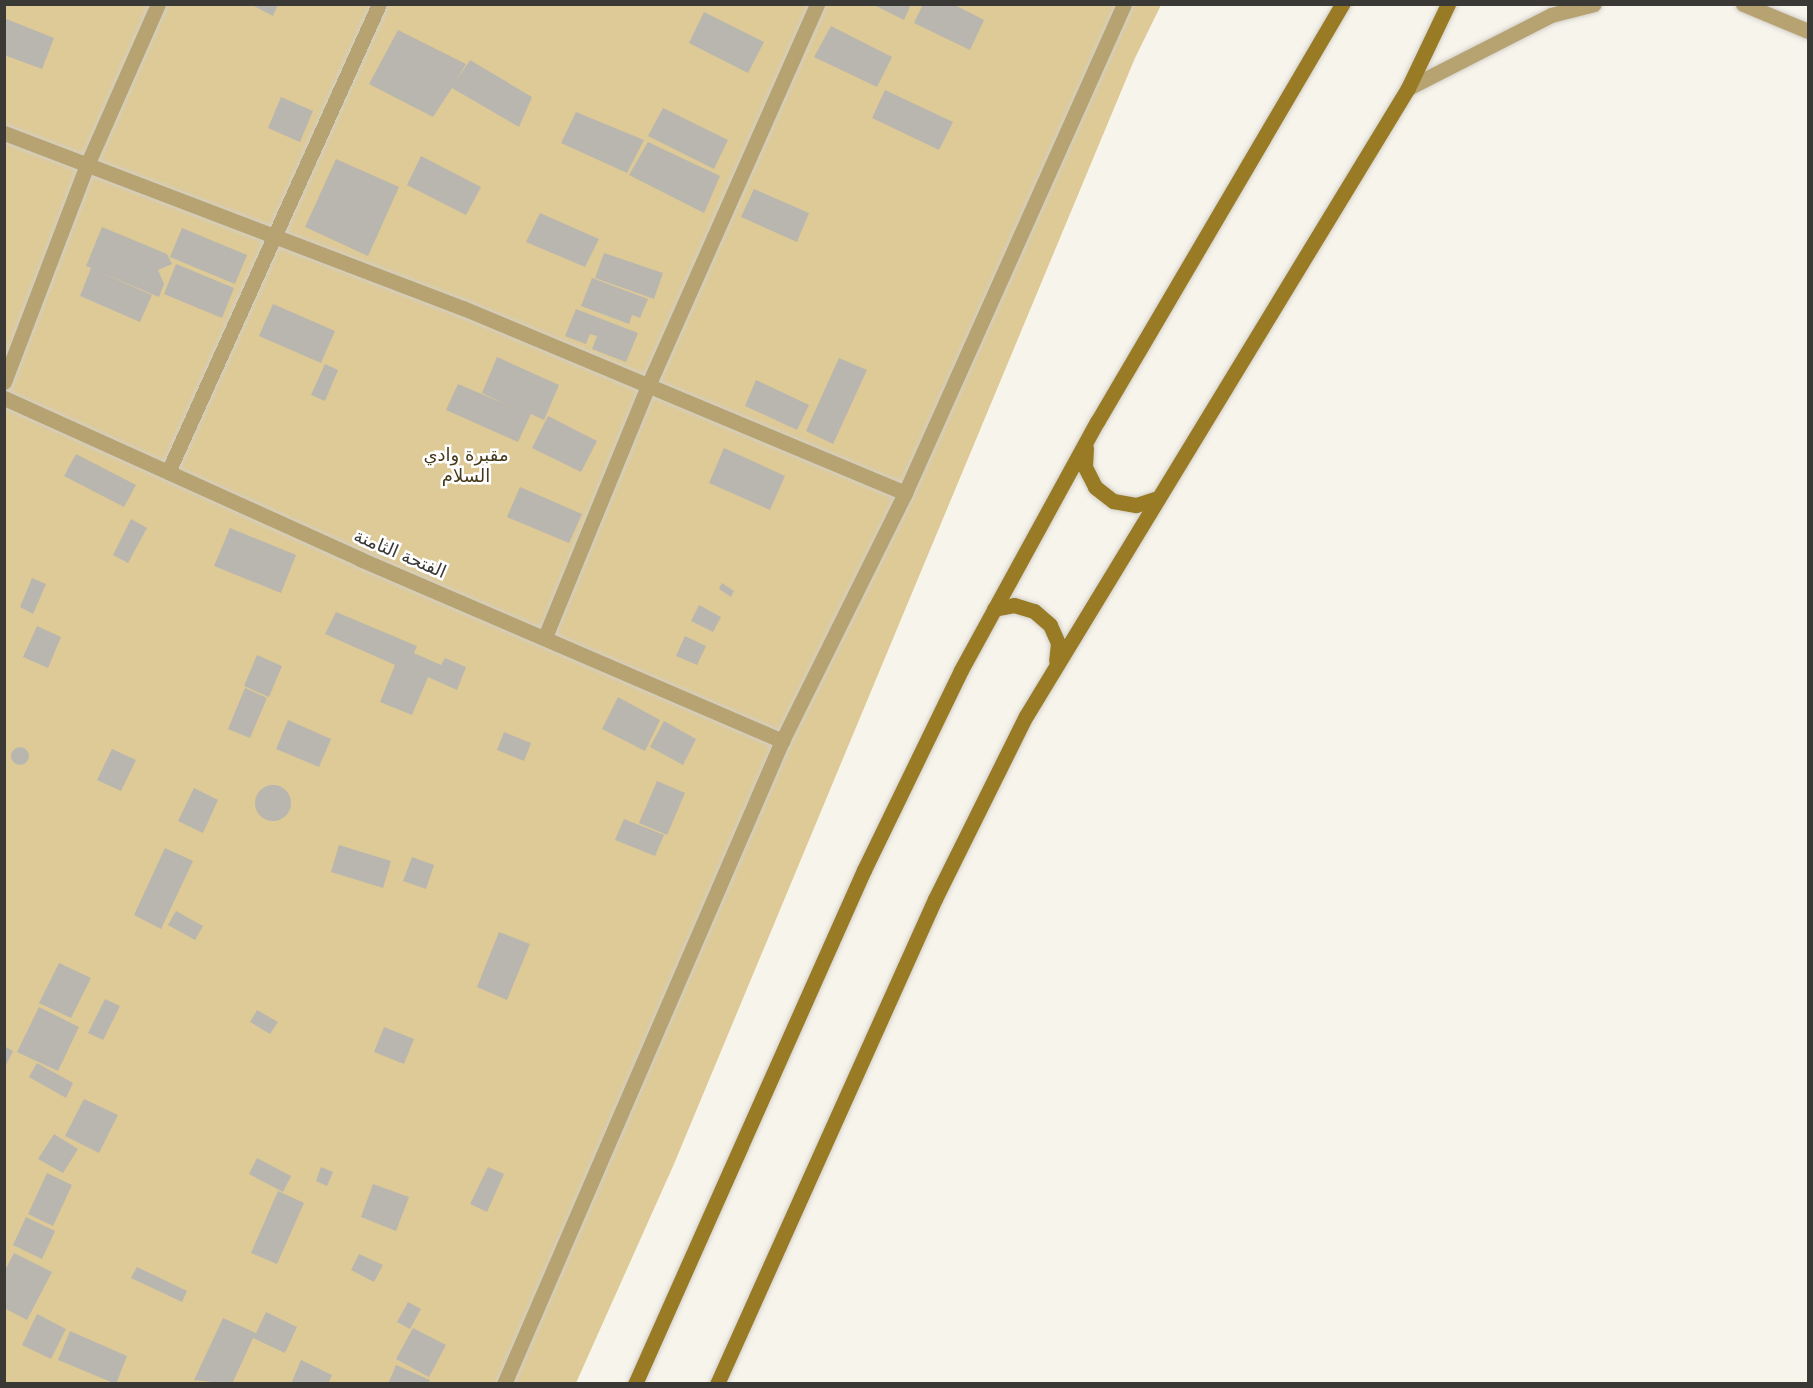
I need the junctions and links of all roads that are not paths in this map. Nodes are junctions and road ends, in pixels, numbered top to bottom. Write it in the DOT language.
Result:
graph roads {
  1 [pos="158,4"];
  2 [pos="379,4"];
  3 [pos="817,4"];
  4 [pos="1124,4"];
  5 [pos="1342,4"];
  6 [pos="1448,4"];
  7 [pos="1594,4"];
  8 [pos="1743,4"];
  9 [pos="1809,31"];
  10 [pos="1408,88"];
  11 [pos="4,133"];
  12 [pos="87,165"];
  13 [pos="278,234"];
  14 [pos="4,382"];
  15 [pos="647,388"];
  16 [pos="4,398"];
  17 [pos="1086,445"];
  18 [pos="168,472"];
  19 [pos="905,494"];
  20 [pos="1158,498"];
  21 [pos="994,609"];
  22 [pos="545,637"];
  23 [pos="1056,664"];
  24 [pos="782,741"];
  25 [pos="504,1383"];
  26 [pos="635,1383"];
  27 [pos="717,1383"];
  1 -- 12 [label="street"];
  2 -- 13 [label="street"];
  3 -- 15 [label="street"];
  4 -- 19 [label="street"];
  5 -- 17 [label="main road"];
  6 -- 10 [label="main road"];
  7 -- 10 [label="street"];
  8 -- 9 [label="street"];
  10 -- 20 [label="main road"];
  11 -- 12 [label="street"];
  12 -- 13 [label="street"];
  12 -- 14 [label="street"];
  13 -- 15 [label="street"];
  13 -- 18 [label="street"];
  15 -- 19 [label="street"];
  15 -- 22 [label="street"];
  16 -- 18 [label="street, الفتحة الثامنة"];
  17 -- 20 [label="main road"];
  17 -- 21 [label="main road"];
  18 -- 22 [label="street, الفتحة الثامنة"];
  19 -- 24 [label="street"];
  20 -- 23 [label="main road"];
  21 -- 23 [label="main road"];
  21 -- 26 [label="main road"];
  22 -- 24 [label="street, الفتحة الثامنة"];
  23 -- 27 [label="main road"];
  24 -- 25 [label="street"];
}
